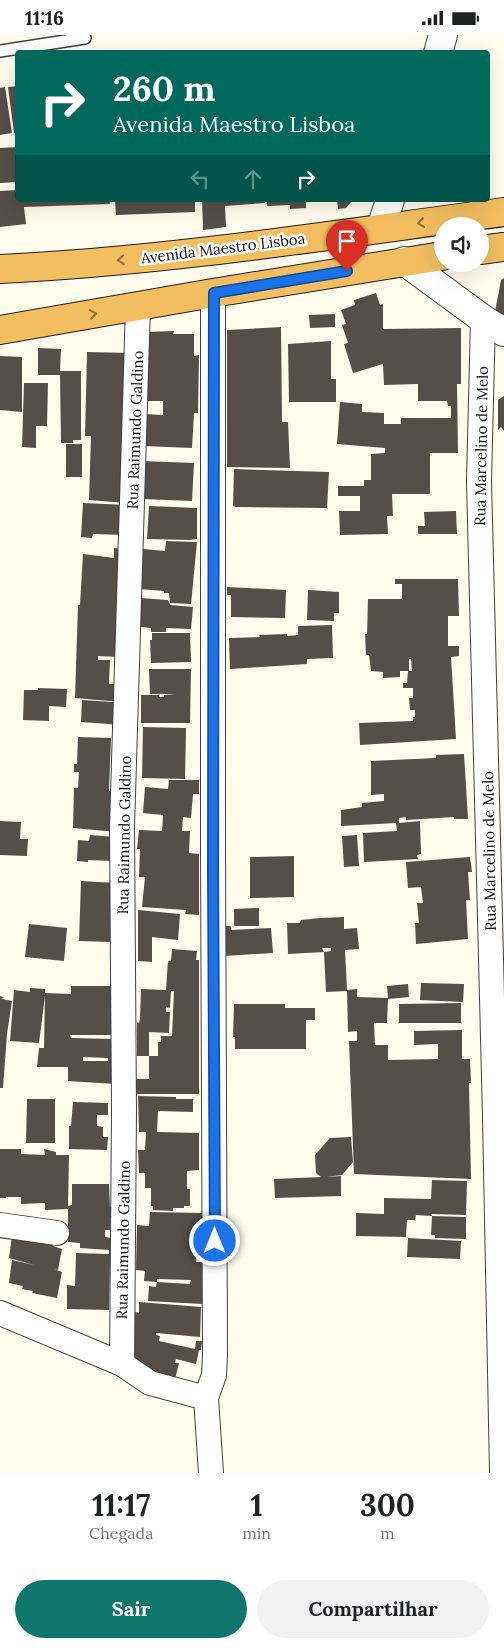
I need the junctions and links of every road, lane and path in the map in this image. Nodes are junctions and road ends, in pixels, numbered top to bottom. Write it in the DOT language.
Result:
graph roads {
  1 [pos="443,35"];
  2 [pos="85,38"];
  3 [pos="439,50"];
  4 [pos="0,51"];
  5 [pos="389,202"];
  6 [pos="504,211"];
  7 [pos="381,228"];
  8 [pos="504,247"];
  9 [pos="489,249"];
  10 [pos="434,257"];
  11 [pos="404,261"];
  12 [pos="0,269"];
  13 [pos="214,293"];
  14 [pos="138,306"];
  15 [pos="493,326"];
  16 [pos="0,330"];
  17 [pos="0,1225"];
  18 [pos="57,1233"];
  19 [pos="0,1313"];
  20 [pos="122,1364"];
  21 [pos="206,1398"];
  22 [pos="211,1473"];
  23 [pos="502,1473"];
  1 -- 3 [label="street"];
  2 -- 4 [label="lane"];
  5 -- 7 [label="street"];
  6 -- 7 [label="highway, Avenida Maestro Lisboa, one-way"];
  7 -- 12 [label="highway, Avenida Maestro Lisboa, one-way"];
  8 -- 9 [label="highway"];
  10 -- 11 [label="highway"];
  11 -- 13 [label="highway"];
  11 -- 15 [label="street"];
  13 -- 14 [label="highway"];
  13 -- 21 [label="street"];
  16 -- 14 [label="highway, one-way"];
  14 -- 20 [label="street, Rua Raimundo Galdino"];
  15 -- 23 [label="street, Rua Marcelino de Melo"];
  17 -- 18 [label="street"];
  19 -- 20 [label="street"];
  20 -- 21 [label="street"];
  21 -- 22 [label="street"];
}
